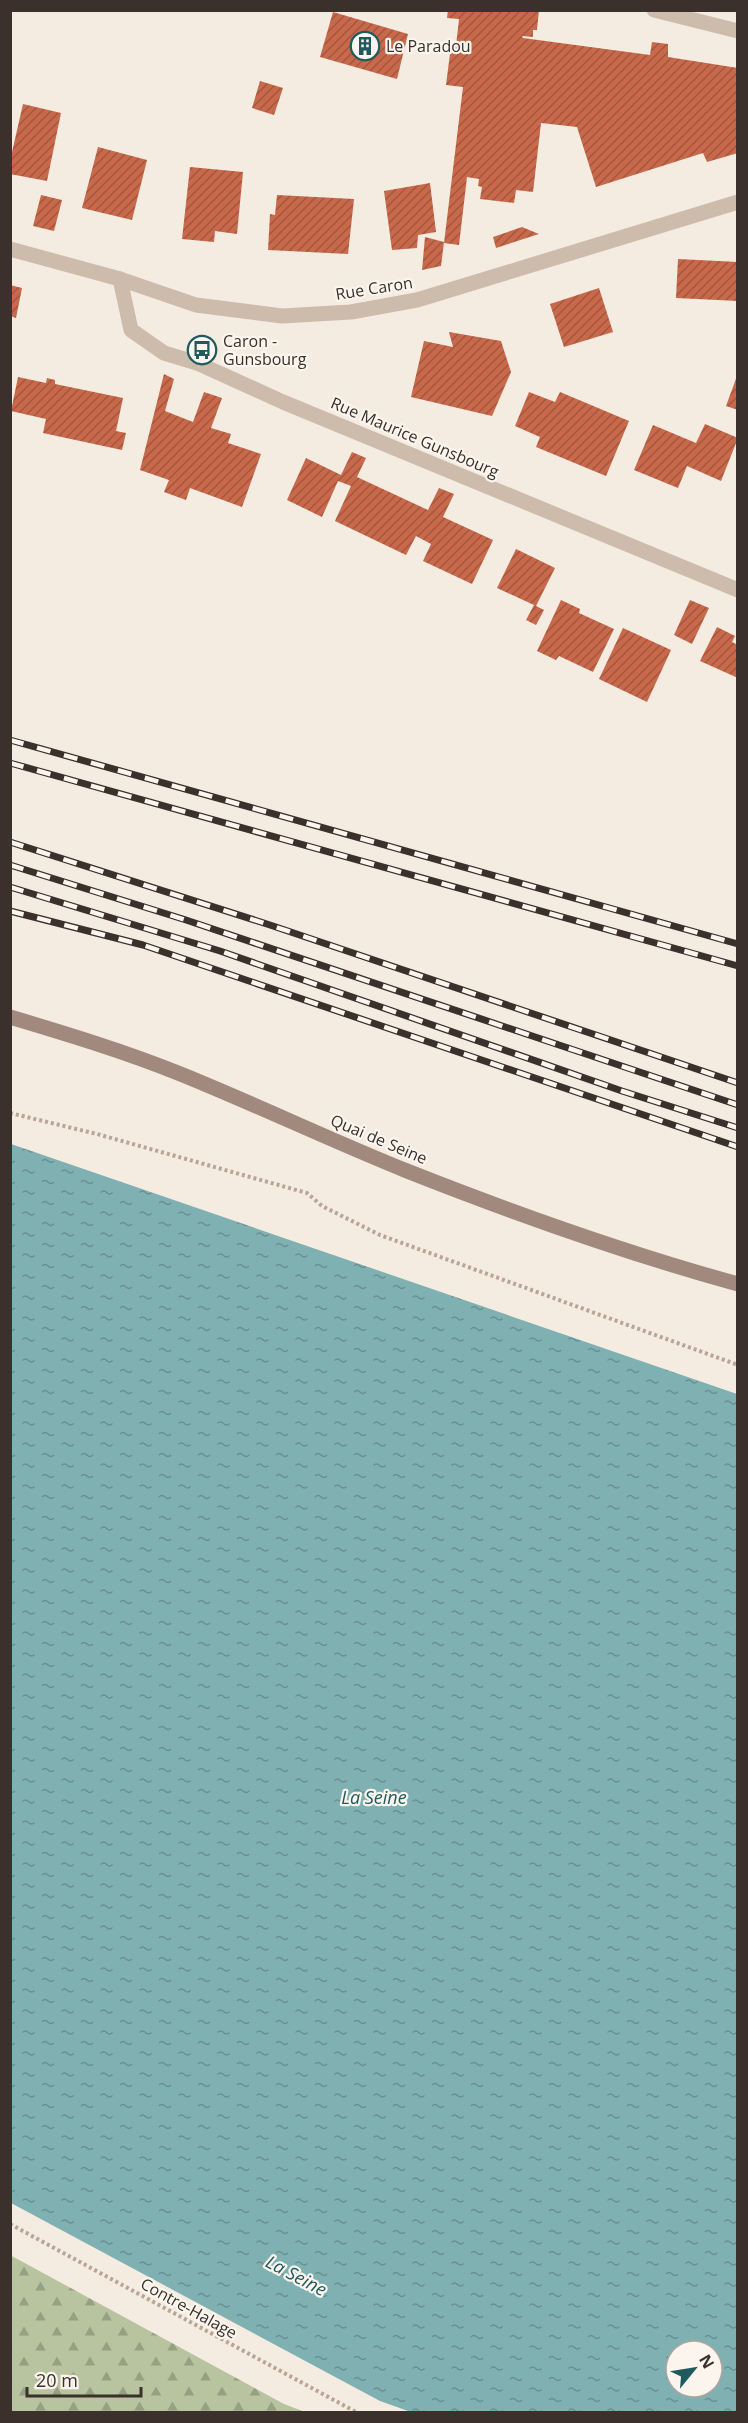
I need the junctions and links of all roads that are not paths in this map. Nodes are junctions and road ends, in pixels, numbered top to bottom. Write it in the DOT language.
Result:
graph roads {
  1 [pos="654,10"];
  2 [pos="738,31"];
  3 [pos="738,202"];
  4 [pos="10,249"];
  5 [pos="120,279"];
  6 [pos="738,590"];
  7 [pos="10,1017"];
  8 [pos="738,1284"];
  1 -- 2 [label="street"];
  3 -- 5 [label="street, Rue Caron"];
  4 -- 5 [label="street, Rue Caron"];
  5 -- 6 [label="street, Rue Maurice Gunsbourg"];
  7 -- 8 [label="main road, Quai de Seine"];
}
